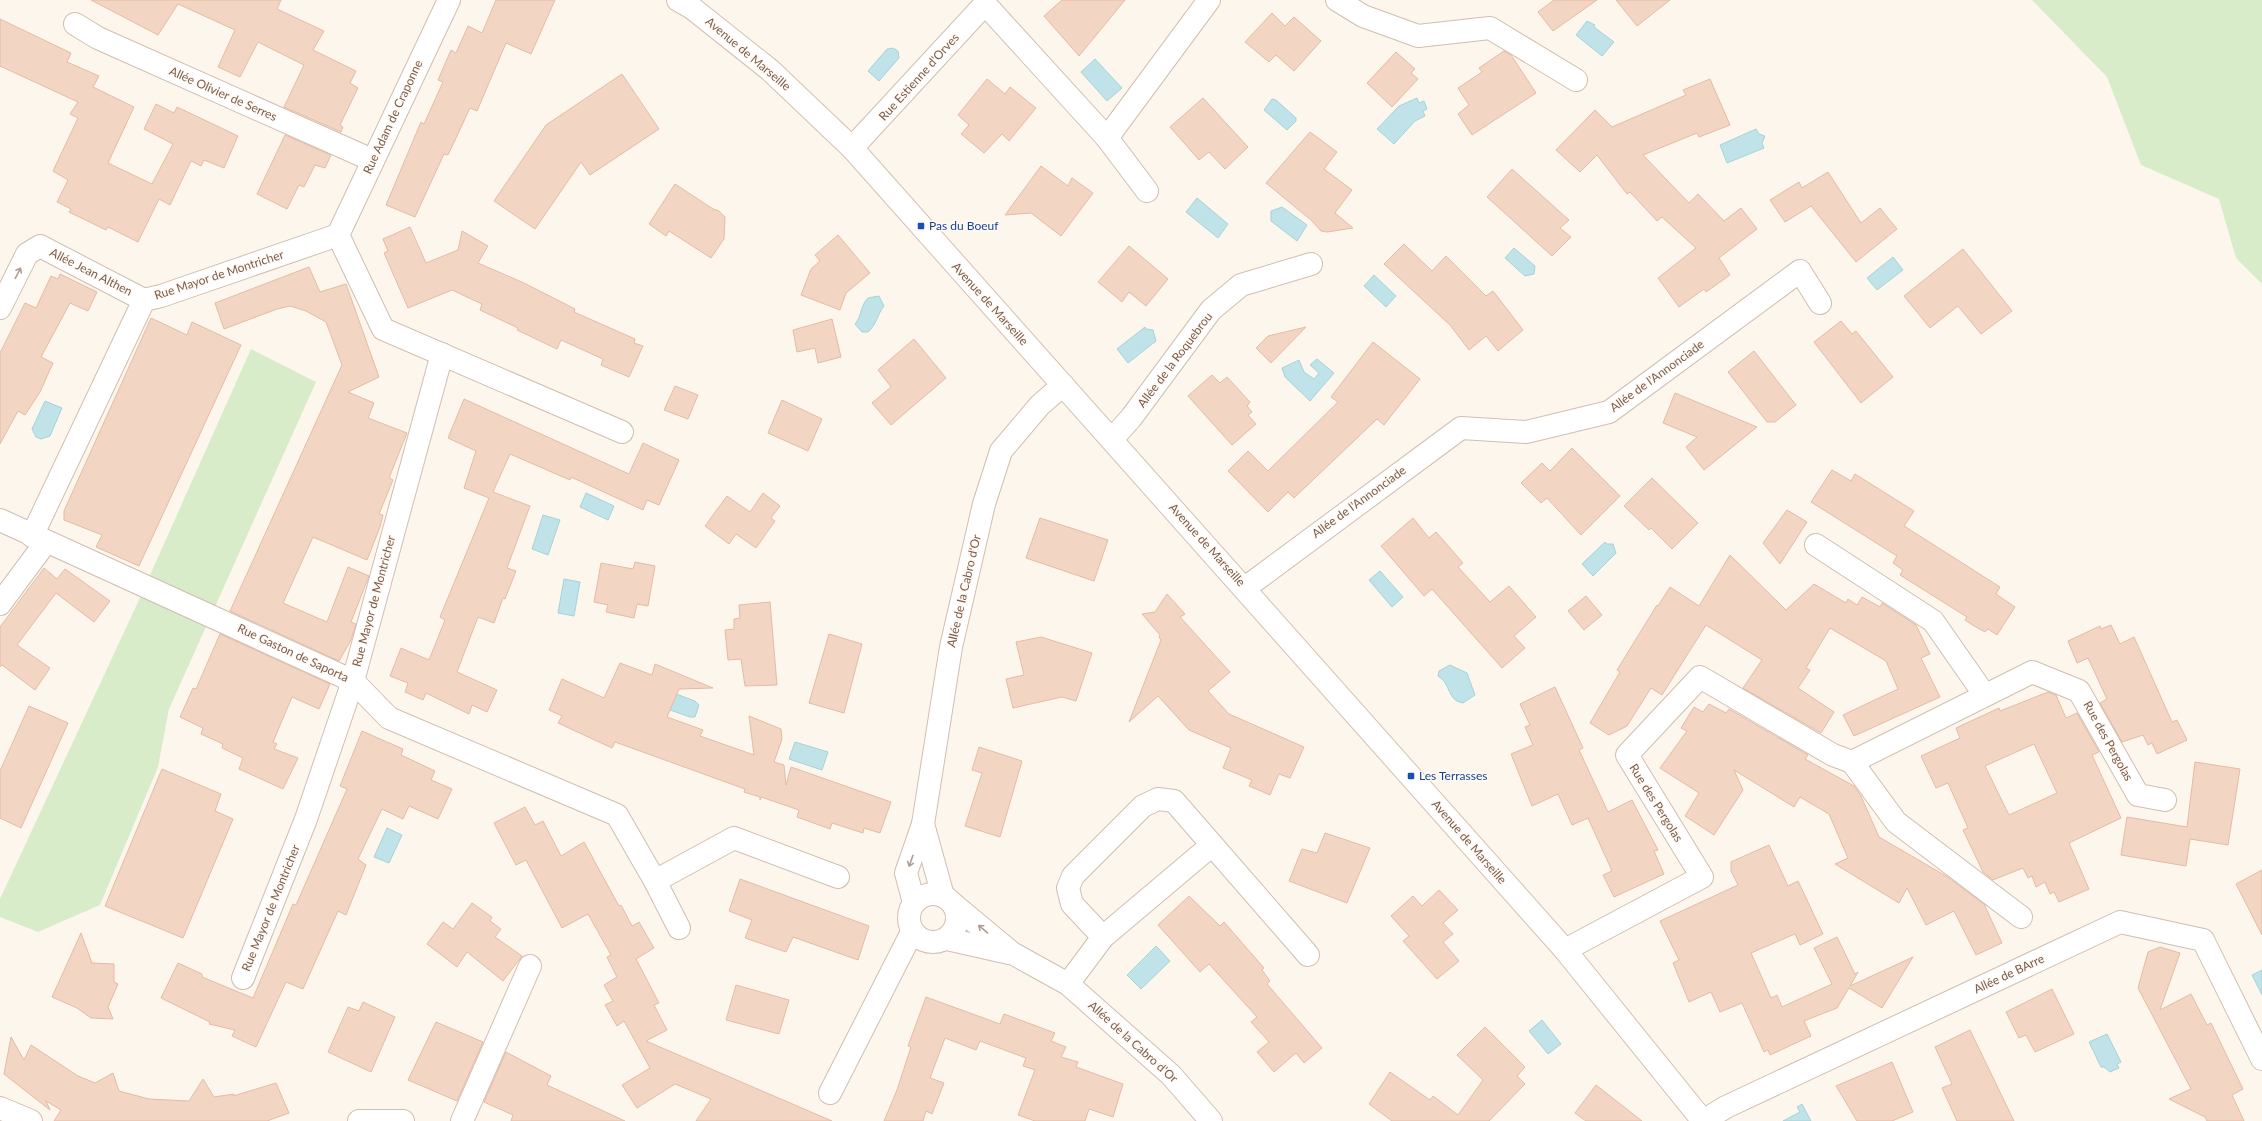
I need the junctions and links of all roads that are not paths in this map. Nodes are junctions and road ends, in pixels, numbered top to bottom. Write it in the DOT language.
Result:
graph roads {
  1 [pos="449,0"];
  2 [pos="678,0"];
  3 [pos="1209,0"];
  4 [pos="1337,0"];
  5 [pos="987,2"];
  6 [pos="75,24"];
  7 [pos="1576,80"];
  8 [pos="1107,138"];
  9 [pos="852,148"];
  10 [pos="372,160"];
  11 [pos="1147,190"];
  12 [pos="338,235"];
  13 [pos="1311,264"];
  14 [pos="144,300"];
  15 [pos="1820,303"];
  16 [pos="0,308"];
  17 [pos="442,354"];
  18 [pos="1063,385"];
  19 [pos="622,432"];
  20 [pos="1112,439"];
  21 [pos="0,520"];
  22 [pos="39,539"];
  23 [pos="1816,545"];
  24 [pos="1245,588"];
  25 [pos="0,604"];
  26 [pos="353,681"];
  27 [pos="1984,694"];
  28 [pos="1852,762"];
  29 [pos="2165,800"];
  30 [pos="923,824"];
  31 [pos="1212,845"];
  32 [pos="838,877"];
  33 [pos="655,881"];
  34 [pos="948,900"];
  35 [pos="914,903"];
  36 [pos="2021,917"];
  37 [pos="679,928"];
  38 [pos="912,932"];
  39 [pos="1103,936"];
  40 [pos="947,939"];
  41 [pos="1564,950"];
  42 [pos="1012,953"];
  43 [pos="1308,955"];
  44 [pos="530,966"];
  45 [pos="243,978"];
  46 [pos="1068,984"];
  47 [pos="2262,1059"];
  48 [pos="830,1094"];
  49 [pos="0,1108"];
  50 [pos="30,1121"];
  51 [pos="359,1121"];
  52 [pos="403,1121"];
  53 [pos="462,1121"];
  54 [pos="1211,1121"];
  55 [pos="1703,1121"];
  1 -- 10 [label="street, Rue Adam de Craponne"];
  2 -- 9 [label="street, Avenue de Marseille"];
  3 -- 8 [label="street"];
  4 -- 7 [label="street"];
  5 -- 8 [label="street, Rue Estienne d'Orves"];
  5 -- 9 [label="street, Rue Estienne d'Orves"];
  6 -- 10 [label="street, Allée Olivier de Serres"];
  8 -- 11 [label="street, Rue Estienne d'Orves"];
  9 -- 18 [label="street, Avenue de Marseille"];
  10 -- 12 [label="street, Rue Adam de Craponne"];
  12 -- 14 [label="street, Rue Mayor de Montricher"];
  12 -- 17 [label="street"];
  13 -- 20 [label="street, Allée de la Roquebrou"];
  16 -- 14 [label="street, Allée Jean Althen, one-way"];
  14 -- 22 [label="street, Rue Mayor de Montricher"];
  15 -- 24 [label="street, Allée de l’Annonciade"];
  17 -- 19 [label="street"];
  17 -- 26 [label="street, Rue Mayor de Montricher"];
  18 -- 20 [label="street, Avenue de Marseille"];
  18 -- 30 [label="street, Allée de la Cabro d'Or"];
  20 -- 24 [label="street, Avenue de Marseille"];
  21 -- 22 [label="street, Rue Gaston de Saporta"];
  22 -- 25 [label="street, Rue Mayor de Montricher"];
  22 -- 26 [label="street, Rue Gaston de Saporta"];
  23 -- 27 [label="street"];
  24 -- 41 [label="street, Avenue de Marseille"];
  26 -- 33 [label="street, Rue Gaston de Saporta"];
  26 -- 45 [label="street, Rue Mayor de Montricher"];
  27 -- 28 [label="street, Rue des Pergolas"];
  27 -- 29 [label="street, Rue des Pergolas"];
  28 -- 36 [label="street"];
  28 -- 41 [label="street, Rue des Pergolas"];
  30 -- 34 [label="street, Allée de la Cabro d'Or"];
  30 -- 35 [label="street, Allée de la Cabro d'Or, one-way"];
  31 -- 39 [label="street"];
  31 -- 39 [label="street"];
  31 -- 43 [label="street"];
  32 -- 33 [label="street"];
  33 -- 37 [label="street, Rue Gaston de Saporta"];
  34 -- 35 [label="street"];
  34 -- 40 [label="street"];
  42 -- 34 [label="street, Allée de la Cabro d'Or, one-way"];
  35 -- 38 [label="street"];
  38 -- 40 [label="street"];
  38 -- 48 [label="street"];
  39 -- 46 [label="street"];
  40 -- 42 [label="street, Allée de la Cabro d'Or"];
  41 -- 55 [label="street, Avenue de Marseille"];
  42 -- 46 [label="street, Allée de la Cabro d'Or"];
  44 -- 53 [label="street"];
  46 -- 54 [label="street, Allée de la Cabro d'Or"];
  47 -- 55 [label="street, Allée de BArre"];
  49 -- 50 [label="street"];
  51 -- 52 [label="street"];
}
